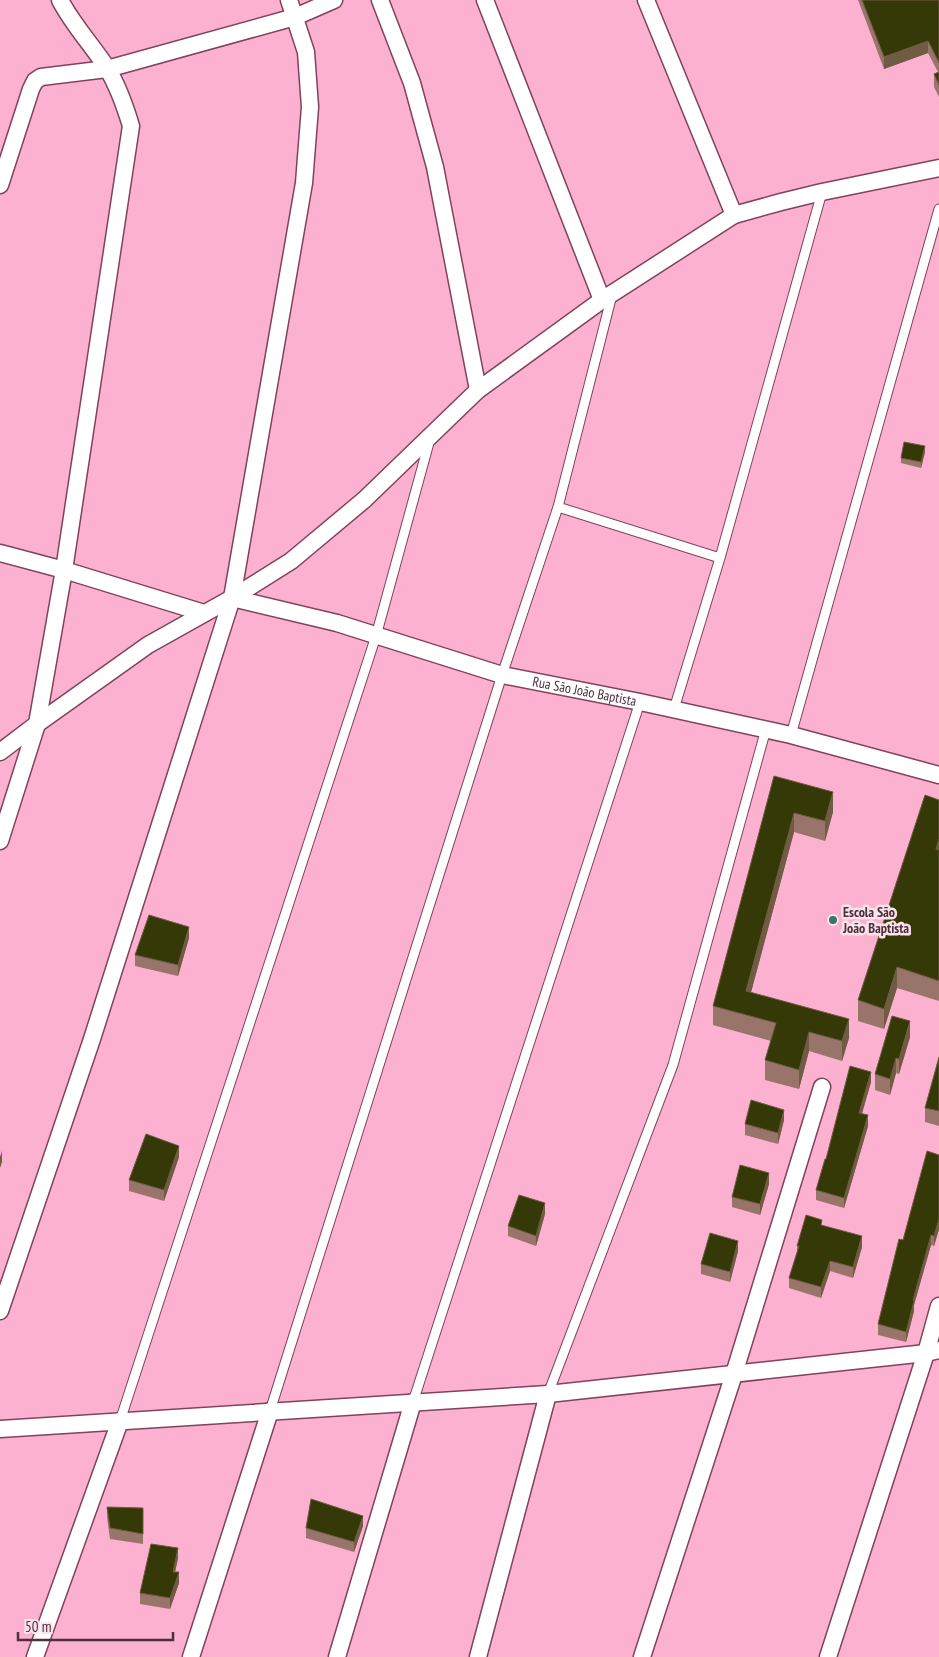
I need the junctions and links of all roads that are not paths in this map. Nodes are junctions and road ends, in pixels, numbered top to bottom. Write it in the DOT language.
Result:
graph roads {
  1 [pos="60,0"];
  2 [pos="289,0"];
  3 [pos="334,0"];
  4 [pos="380,0"];
  5 [pos="485,0"];
  6 [pos="646,0"];
  7 [pos="295,17"];
  8 [pos="107,69"];
  9 [pos="939,168"];
  10 [pos="0,186"];
  11 [pos="822,192"];
  12 [pos="939,209"];
  13 [pos="734,216"];
  14 [pos="607,296"];
  15 [pos="478,390"];
  16 [pos="431,436"];
  17 [pos="558,507"];
  18 [pos="0,553"];
  19 [pos="720,558"];
  20 [pos="64,570"];
  21 [pos="232,598"];
  22 [pos="204,613"];
  23 [pos="376,636"];
  24 [pos="502,675"];
  25 [pos="640,702"];
  26 [pos="674,709"];
  27 [pos="36,724"];
  28 [pos="766,729"];
  29 [pos="791,734"];
  30 [pos="0,752"];
  31 [pos="939,775"];
  32 [pos="0,841"];
  33 [pos="822,1087"];
  34 [pos="939,1306"];
  35 [pos="0,1311"];
  36 [pos="932,1351"];
  37 [pos="734,1374"];
  38 [pos="548,1394"];
  39 [pos="413,1402"];
  40 [pos="270,1411"];
  41 [pos="120,1421"];
  42 [pos="0,1428"];
  43 [pos="35,1657"];
  44 [pos="191,1657"];
  45 [pos="336,1657"];
  46 [pos="478,1657"];
  47 [pos="642,1657"];
  48 [pos="828,1657"];
  1 -- 8 [label="street"];
  2 -- 7 [label="street"];
  3 -- 7 [label="street"];
  4 -- 15 [label="street"];
  5 -- 14 [label="street"];
  6 -- 13 [label="street"];
  7 -- 8 [label="street"];
  7 -- 21 [label="street"];
  8 -- 10 [label="street"];
  8 -- 20 [label="street"];
  9 -- 11 [label="street"];
  11 -- 13 [label="street"];
  11 -- 19 [label="lane"];
  12 -- 29 [label="lane"];
  13 -- 14 [label="street"];
  14 -- 15 [label="street"];
  14 -- 17 [label="lane"];
  15 -- 16 [label="street"];
  16 -- 21 [label="street"];
  16 -- 23 [label="lane"];
  17 -- 19 [label="lane"];
  17 -- 24 [label="lane"];
  18 -- 20 [label="street"];
  19 -- 26 [label="lane"];
  20 -- 22 [label="street"];
  20 -- 27 [label="street"];
  21 -- 22 [label="street"];
  21 -- 23 [label="street, Rua São João Baptista"];
  21 -- 35 [label="street"];
  22 -- 27 [label="street"];
  23 -- 24 [label="street, Rua São João Baptista"];
  23 -- 41 [label="lane"];
  24 -- 25 [label="street, Rua São João Baptista"];
  24 -- 40 [label="lane"];
  25 -- 26 [label="street, Rua São João Baptista"];
  25 -- 39 [label="lane"];
  26 -- 28 [label="street, Rua São João Baptista"];
  27 -- 30 [label="street"];
  27 -- 32 [label="street"];
  28 -- 29 [label="street, Rua São João Baptista"];
  28 -- 38 [label="lane"];
  29 -- 31 [label="street, Rua São João Baptista"];
  33 -- 37 [label="street"];
  34 -- 36 [label="street"];
  36 -- 37 [label="street"];
  36 -- 48 [label="street"];
  37 -- 38 [label="street"];
  37 -- 47 [label="street"];
  38 -- 39 [label="street"];
  38 -- 46 [label="street"];
  39 -- 40 [label="street"];
  39 -- 45 [label="street"];
  40 -- 41 [label="street"];
  40 -- 44 [label="street"];
  41 -- 42 [label="street"];
  41 -- 43 [label="street"];
}
